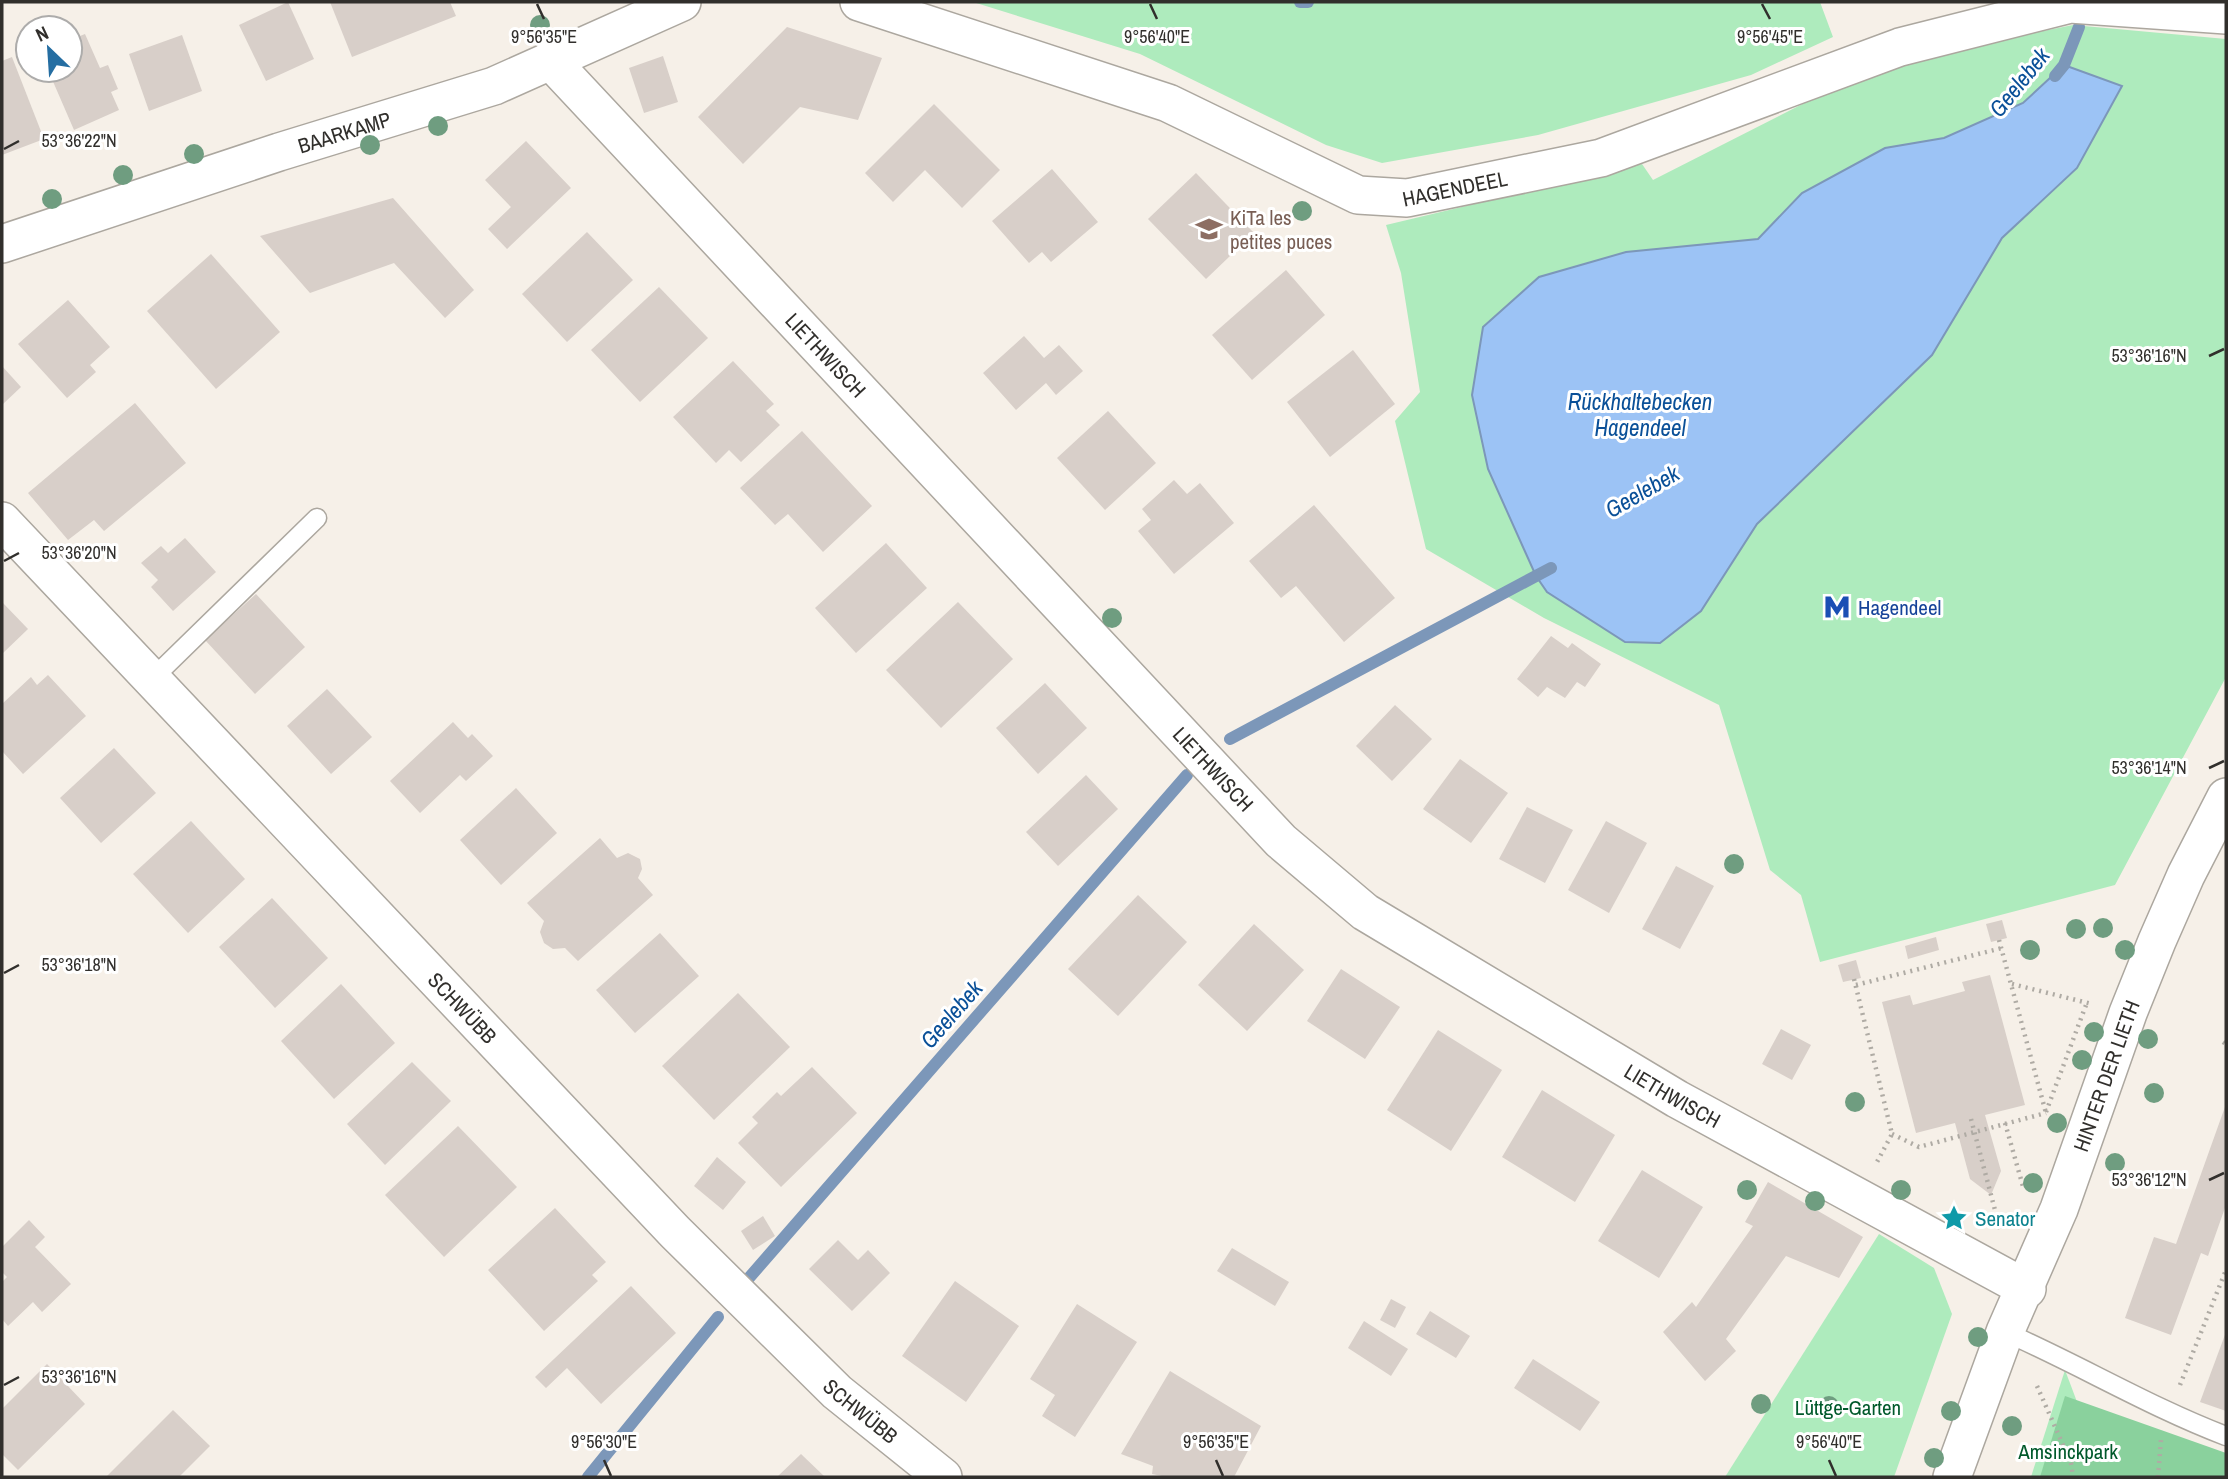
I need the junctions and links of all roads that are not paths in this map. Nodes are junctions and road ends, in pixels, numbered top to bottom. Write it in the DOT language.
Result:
graph roads {
  1 [pos="682,2"];
  2 [pos="859,2"];
  3 [pos="2226,15"];
  4 [pos="550,60"];
  5 [pos="2,244"];
  6 [pos="317,518"];
  7 [pos="2,520"];
  8 [pos="151,680"];
  9 [pos="2226,797"];
  10 [pos="2021,1287"];
  11 [pos="2005,1332"];
  12 [pos="2226,1436"];
  13 [pos="943,1477"];
  14 [pos="1952,1477"];
  1 -- 4 [label="street, BAARKAMP"];
  2 -- 3 [label="street, HAGENDEEL"];
  4 -- 5 [label="street, BAARKAMP"];
  4 -- 10 [label="street, LIETHWISCH"];
  6 -- 8 [label="lane"];
  7 -- 8 [label="street, SCHWÜBB"];
  8 -- 13 [label="street, SCHWÜBB"];
  9 -- 10 [label="street, HINTER DER LIETH"];
  10 -- 11 [label="street, HINTER DER LIETH"];
  11 -- 12 [label="lane"];
  11 -- 14 [label="street, HINTER DER LIETH"];
}
